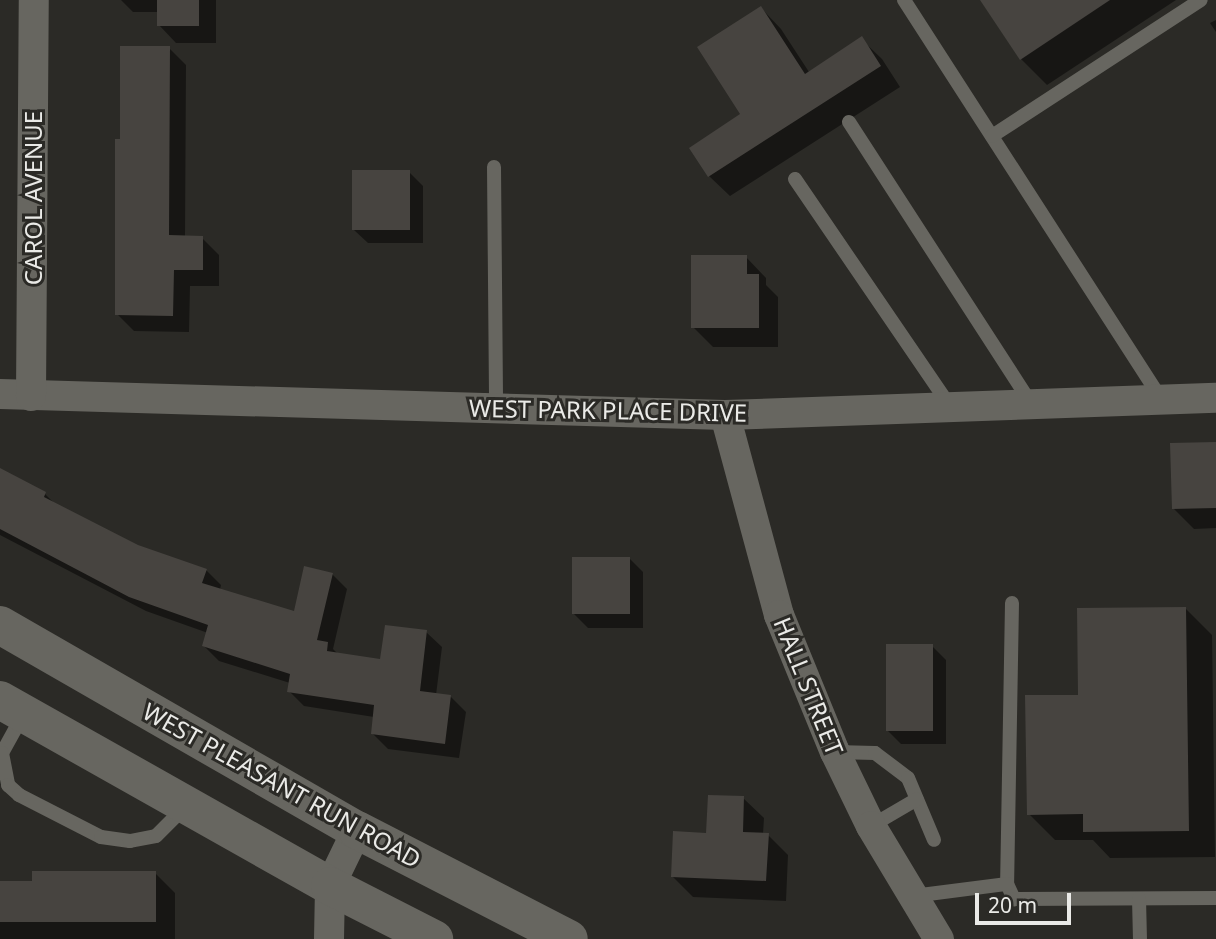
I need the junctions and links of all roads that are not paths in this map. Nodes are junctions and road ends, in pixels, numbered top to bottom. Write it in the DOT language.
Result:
graph roads {
  1 [pos="34,0"];
  2 [pos="904,0"];
  3 [pos="1201,0"];
  4 [pos="849,122"];
  5 [pos="992,136"];
  6 [pos="494,167"];
  7 [pos="795,179"];
  8 [pos="0,394"];
  9 [pos="31,396"];
  10 [pos="1216,398"];
  11 [pos="1162,400"];
  12 [pos="1031,405"];
  13 [pos="951,407"];
  14 [pos="496,408"];
  15 [pos="724,415"];
  16 [pos="1012,603"];
  17 [pos="0,625"];
  18 [pos="12,707"];
  19 [pos="835,752"];
  20 [pos="917,799"];
  21 [pos="187,805"];
  22 [pos="871,826"];
  23 [pos="358,830"];
  24 [pos="934,840"];
  25 [pos="1007,884"];
  26 [pos="330,886"];
  27 [pos="914,896"];
  28 [pos="1216,898"];
  29 [pos="1139,899"];
  30 [pos="328,939"];
  31 [pos="433,939"];
  32 [pos="569,939"];
  33 [pos="939,939"];
  34 [pos="1140,939"];
  1 -- 9 [label="street, CAROL AVENUE"];
  2 -- 5 [label="lane"];
  3 -- 5 [label="lane"];
  4 -- 12 [label="lane"];
  5 -- 11 [label="lane"];
  6 -- 14 [label="lane"];
  7 -- 13 [label="lane"];
  8 -- 9 [label="street, WEST PARK PLACE DRIVE"];
  9 -- 14 [label="street, WEST PARK PLACE DRIVE"];
  10 -- 11 [label="street, WEST PARK PLACE DRIVE"];
  11 -- 12 [label="street, WEST PARK PLACE DRIVE"];
  12 -- 13 [label="street, WEST PARK PLACE DRIVE"];
  13 -- 15 [label="street, WEST PARK PLACE DRIVE"];
  14 -- 15 [label="street, WEST PARK PLACE DRIVE"];
  15 -- 19 [label="street, HALL STREET"];
  16 -- 25 [label="lane"];
  17 -- 23 [label="main road, WEST PLEASANT RUN ROAD"];
  18 -- 21 [label="main road"];
  18 -- 21 [label="lane"];
  19 -- 20 [label="lane"];
  19 -- 22 [label="street, HALL STREET"];
  20 -- 22 [label="lane"];
  20 -- 24 [label="lane"];
  21 -- 26 [label="main road"];
  22 -- 27 [label="street, HALL STREET"];
  23 -- 26 [label="street"];
  23 -- 32 [label="main road, WEST PLEASANT RUN ROAD"];
  25 -- 27 [label="lane"];
  25 -- 29 [label="lane"];
  26 -- 30 [label="street"];
  26 -- 31 [label="main road"];
  27 -- 33 [label="street, HALL STREET"];
  28 -- 29 [label="lane"];
  29 -- 34 [label="lane"];
}
